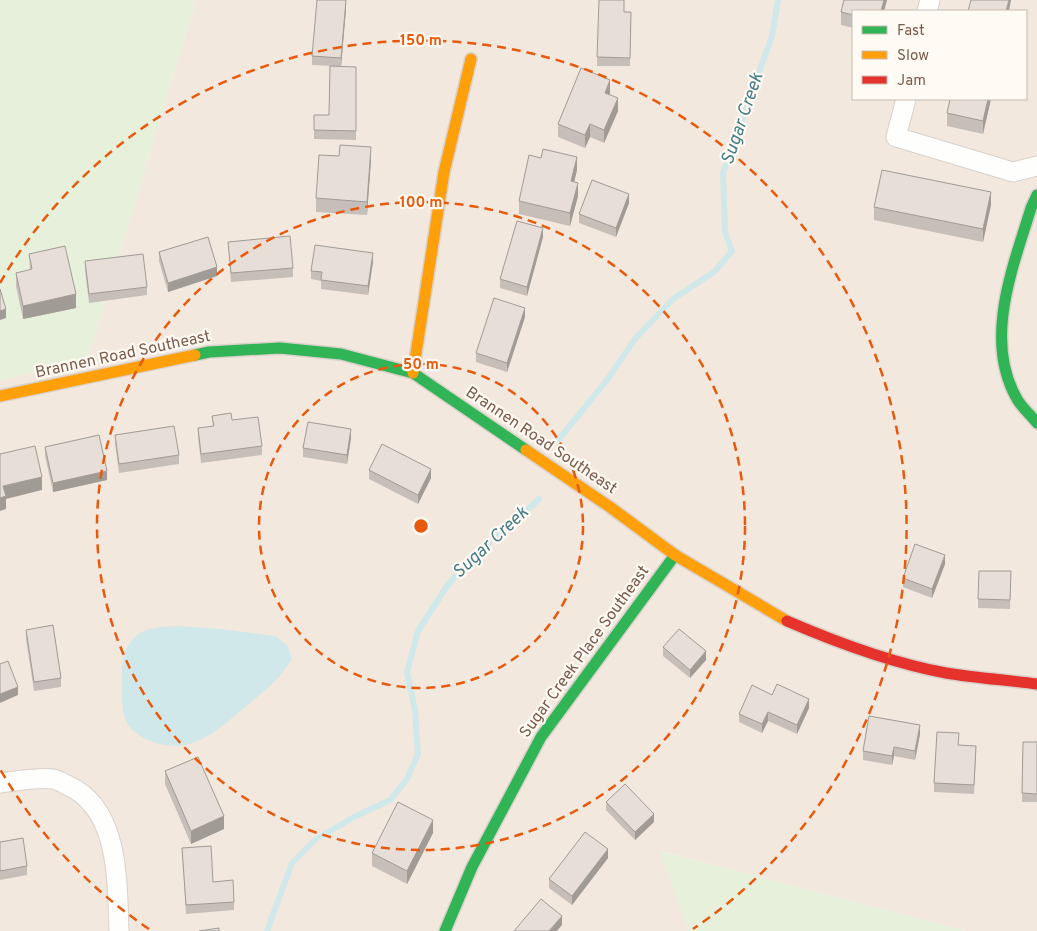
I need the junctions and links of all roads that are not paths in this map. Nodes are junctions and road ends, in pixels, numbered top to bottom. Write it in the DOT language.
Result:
graph roads {
  1 [pos="471,59"];
  2 [pos="906,100"];
  3 [pos="1037,166"];
  4 [pos="1037,195"];
  5 [pos="413,373"];
  6 [pos="0,396"];
  7 [pos="1037,423"];
  8 [pos="675,554"];
  9 [pos="1037,684"];
  10 [pos="0,783"];
  11 [pos="119,931"];
  12 [pos="445,931"];
  1 -- 5 [label="street"];
  2 -- 3 [label="street"];
  4 -- 7 [label="street"];
  5 -- 6 [label="street, Brannen Road Southeast"];
  5 -- 8 [label="street, Brannen Road Southeast"];
  8 -- 9 [label="street, Brannen Road Southeast"];
  8 -- 12 [label="street, Sugar Creek Place Southeast"];
  10 -- 11 [label="street"];
}
